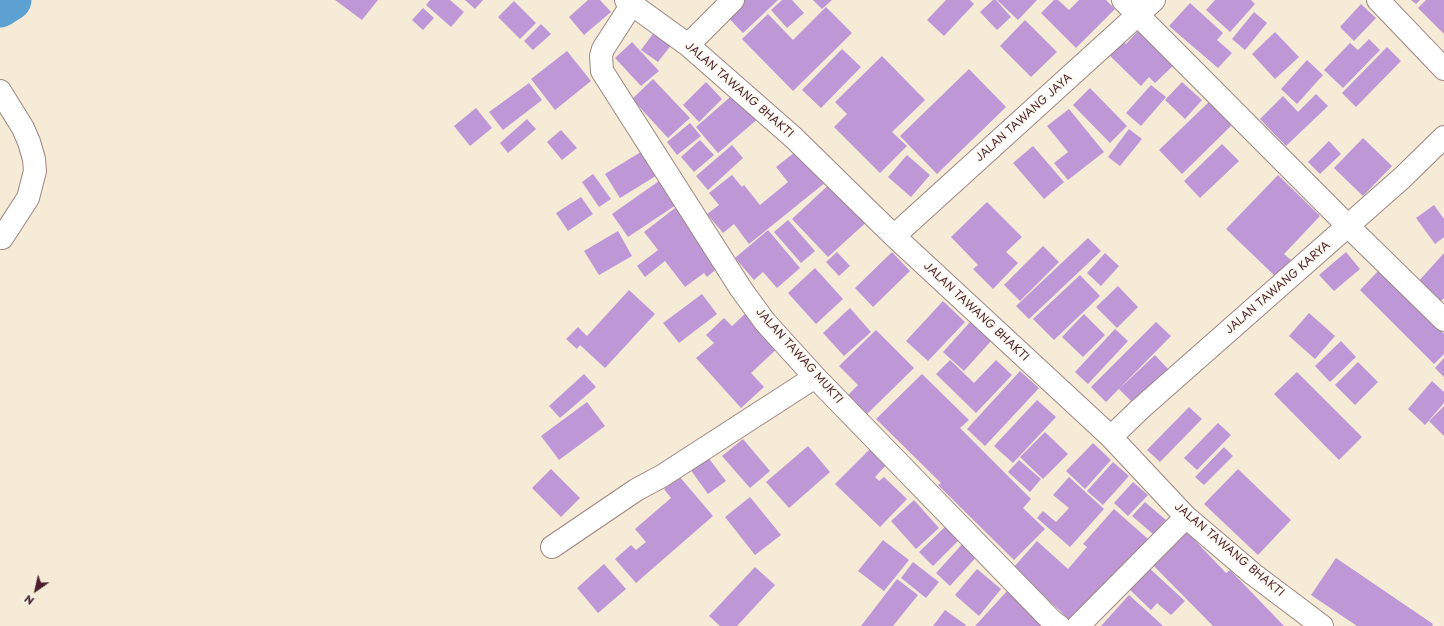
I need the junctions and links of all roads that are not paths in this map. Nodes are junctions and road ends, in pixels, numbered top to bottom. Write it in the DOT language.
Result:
graph roads {
  1 [pos="733,0"];
  2 [pos="1154,0"];
  3 [pos="1378,0"];
  4 [pos="629,2"];
  5 [pos="1130,8"];
  6 [pos="688,45"];
  7 [pos="1444,69"];
  8 [pos="0,91"];
  9 [pos="1444,137"];
  10 [pos="1348,226"];
  11 [pos="894,236"];
  12 [pos="2,238"];
  13 [pos="1444,320"];
  14 [pos="815,377"];
  15 [pos="1111,437"];
  16 [pos="1186,517"];
  17 [pos="552,547"];
  18 [pos="1059,626"];
  19 [pos="1078,626"];
  20 [pos="1322,626"];
  1 -- 6 [label="street"];
  2 -- 5 [label="street, JALAN TAWANG JAYA"];
  3 -- 7 [label="street"];
  4 -- 6 [label="street, JALAN TAWANG BHAKTI"];
  4 -- 14 [label="street, JALAN TAWAG MUKTI"];
  5 -- 10 [label="street"];
  5 -- 11 [label="street, JALAN TAWANG JAYA"];
  6 -- 11 [label="street, JALAN TAWANG BHAKTI"];
  8 -- 12 [label="street"];
  9 -- 10 [label="street, JALAN TAWANG KARYA"];
  10 -- 13 [label="street"];
  10 -- 15 [label="street, JALAN TAWANG KARYA"];
  11 -- 15 [label="street, JALAN TAWANG BHAKTI"];
  14 -- 17 [label="street"];
  14 -- 18 [label="street, JALAN TAWAG MUKTI"];
  15 -- 16 [label="street, JALAN TAWANG BHAKTI"];
  16 -- 19 [label="street"];
  16 -- 20 [label="street, JALAN TAWANG BHAKTI"];
}
